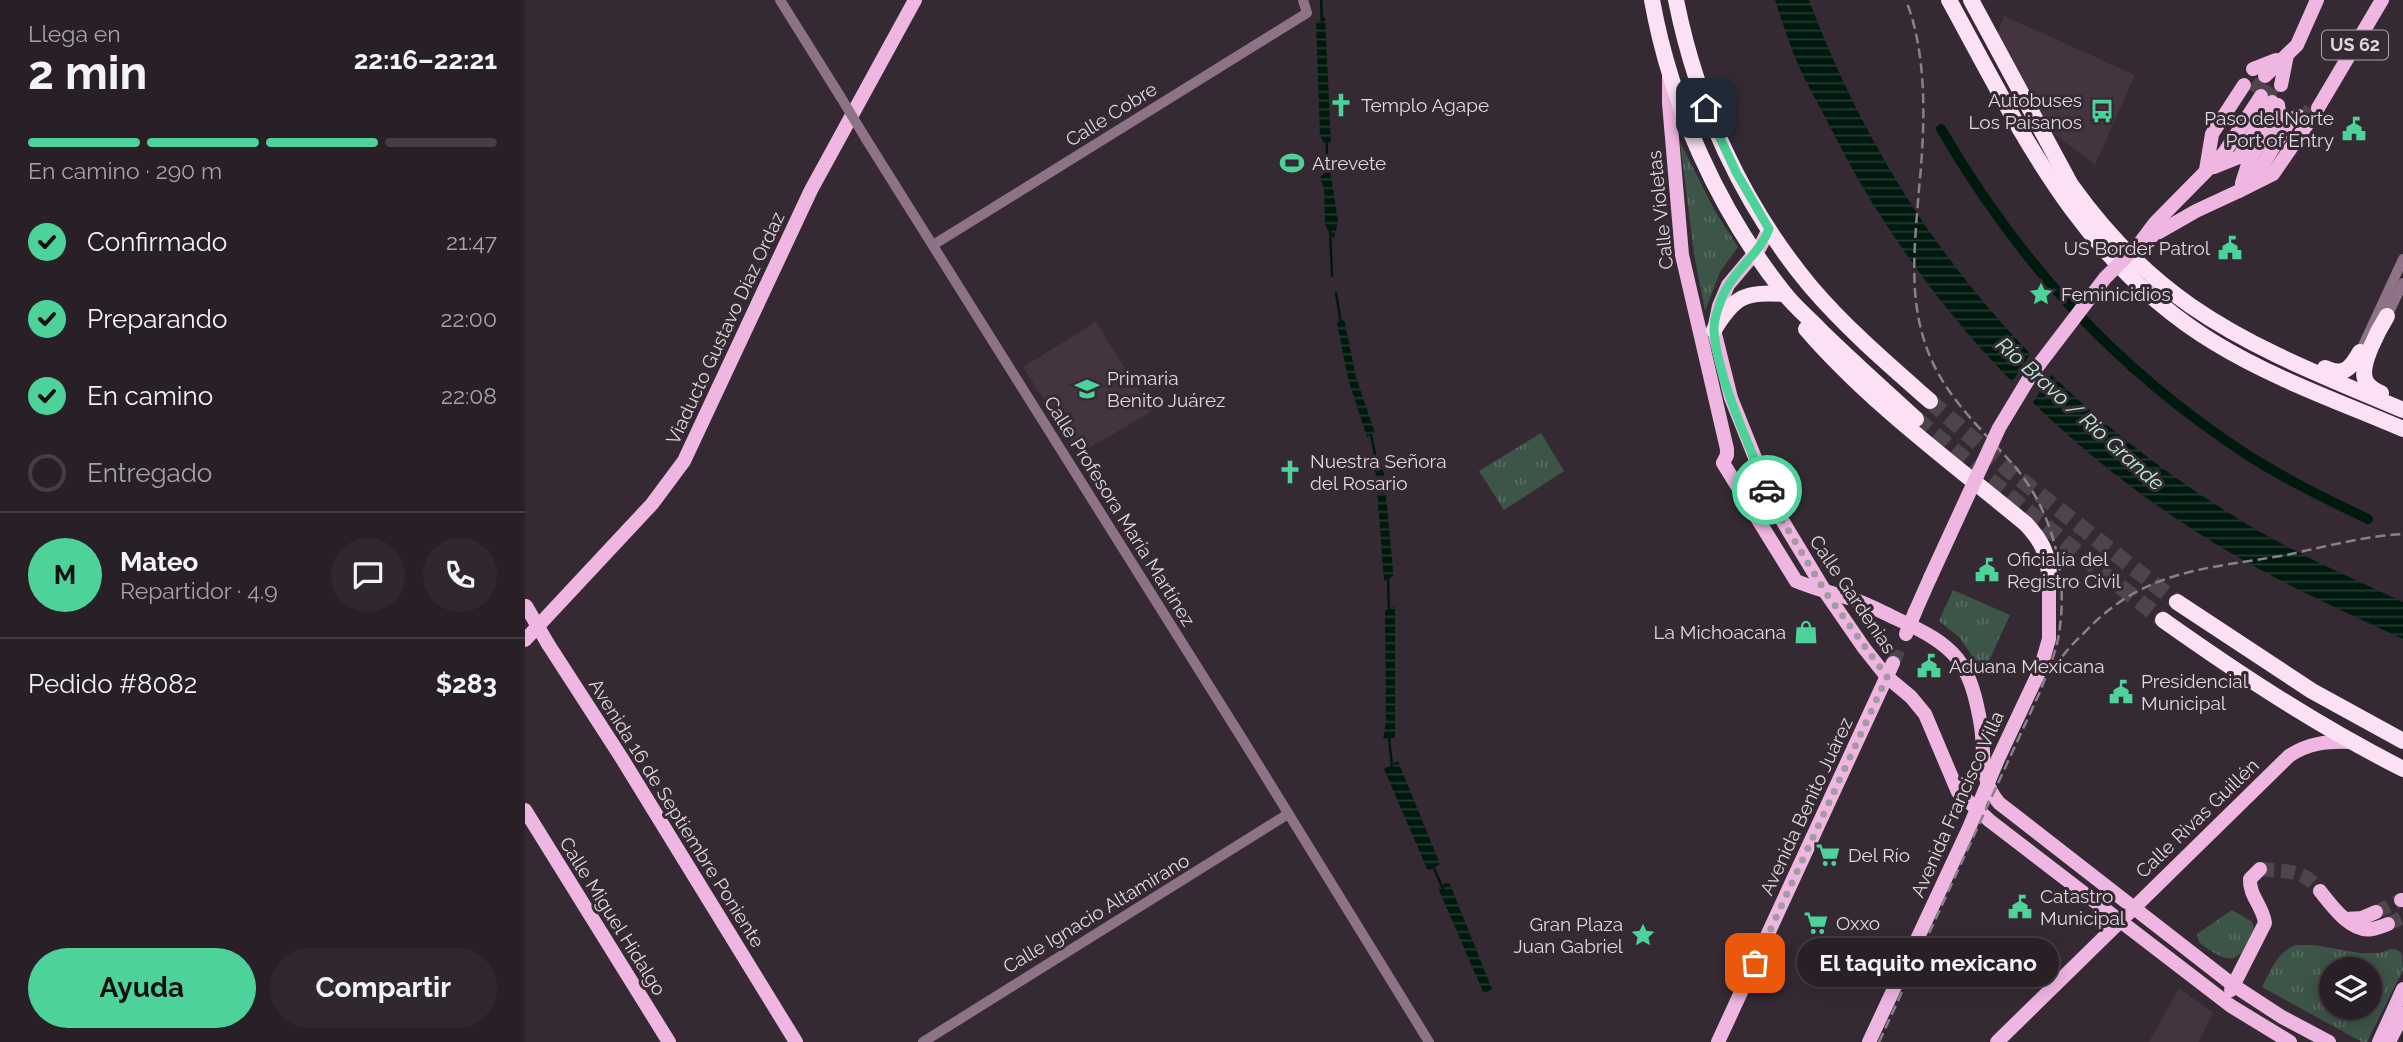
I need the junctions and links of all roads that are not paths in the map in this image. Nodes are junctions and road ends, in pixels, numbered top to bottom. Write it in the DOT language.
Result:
graph roads {
  1 [pos="780,0"];
  2 [pos="915,0"];
  3 [pos="1303,0"];
  4 [pos="1652,0"];
  5 [pos="1676,0"];
  6 [pos="1949,0"];
  7 [pos="1971,0"];
  8 [pos="2317,0"];
  9 [pos="2382,0"];
  10 [pos="2287,55"];
  11 [pos="1669,73"];
  12 [pos="2261,96"];
  13 [pos="2318,104"];
  14 [pos="2303,119"];
  15 [pos="2206,170"];
  16 [pos="2054,172"];
  17 [pos="2239,191"];
  18 [pos="1769,229"];
  19 [pos="2140,243"];
  20 [pos="933,245"];
  21 [pos="1755,253"];
  22 [pos="2403,259"];
  23 [pos="2403,283"];
  24 [pos="1787,297"];
  25 [pos="2189,305"];
  26 [pos="2388,316"];
  27 [pos="1714,330"];
  28 [pos="2360,352"];
  29 [pos="1930,401"];
  30 [pos="2403,403"];
  31 [pos="2403,410"];
  32 [pos="1916,419"];
  33 [pos="2403,429"];
  34 [pos="1723,463"];
  35 [pos="2049,575"];
  36 [pos="1826,593"];
  37 [pos="2178,602"];
  38 [pos="525,605"];
  39 [pos="2163,620"];
  40 [pos="1904,639"];
  41 [pos="525,640"];
  42 [pos="1890,670"];
  43 [pos="2403,741"];
  44 [pos="2350,742"];
  45 [pos="2403,769"];
  46 [pos="1987,785"];
  47 [pos="525,810"];
  48 [pos="1977,810"];
  49 [pos="1289,814"];
  50 [pos="2260,869"];
  51 [pos="2320,891"];
  52 [pos="2133,908"];
  53 [pos="2376,912"];
  54 [pos="2346,919"];
  55 [pos="2120,921"];
  56 [pos="2388,924"];
  57 [pos="2233,985"];
  58 [pos="2403,989"];
  59 [pos="2226,1002"];
  60 [pos="2403,1014"];
  61 [pos="669,1042"];
  62 [pos="796,1042"];
  63 [pos="923,1042"];
  64 [pos="1429,1042"];
  65 [pos="1718,1042"];
  66 [pos="1869,1042"];
  67 [pos="1997,1042"];
  68 [pos="2290,1042"];
  69 [pos="2329,1042"];
  70 [pos="2379,1042"];
  71 [pos="2389,1042"];
  1 -- 20 [label="street, Calle Profesora María Martínez, bridge"];
  2 -- 41 [label="main road, Viaducto Gustavo Díaz Ordaz"];
  3 -- 20 [label="street, Calle Cobre"];
  4 -- 11 [label="highway"];
  5 -- 18 [label="highway"];
  6 -- 16 [label="highway"];
  7 -- 16 [label="highway"];
  8 -- 10 [label="main road, US 62"];
  9 -- 13 [label="main road, US 62"];
  10 -- 10 [label="main road, US 62"];
  11 -- 21 [label="highway"];
  11 -- 34 [label="main road, Calle Violetas"];
  12 -- 15 [label="main road"];
  12 -- 15 [label="main road"];
  12 -- 17 [label="main road"];
  14 -- 17 [label="main road"];
  15 -- 19 [label="main road"];
  16 -- 25 [label="highway"];
  16 -- 33 [label="highway"];
  17 -- 19 [label="main road, bridge"];
  18 -- 21 [label="main road, Calle Gardenias"];
  18 -- 29 [label="highway"];
  19 -- 40 [label="main road, bridge"];
  20 -- 49 [label="street, Calle Profesora María Martínez"];
  21 -- 24 [label="highway"];
  21 -- 27 [label="main road, Calle Gardenias"];
  22 -- 28 [label="street"];
  23 -- 26 [label="street"];
  24 -- 27 [label="highway"];
  24 -- 32 [label="highway"];
  24 -- 35 [label="highway"];
  25 -- 28 [label="highway"];
  25 -- 31 [label="highway"];
  26 -- 30 [label="highway"];
  27 -- 36 [label="main road, Calle Gardenias"];
  34 -- 36 [label="main road, Calle Gardenias"];
  35 -- 46 [label="main road, Avenida Francisco Villa"];
  36 -- 42 [label="main road, Calle Gardenias"];
  36 -- 46 [label="main road"];
  37 -- 43 [label="highway"];
  38 -- 62 [label="main road, Avenida 16 de Septiembre Poniente, bridge"];
  39 -- 44 [label="highway"];
  42 -- 48 [label="main road, Calle Gardenias"];
  42 -- 65 [label="main road, Avenida Benito Juárez"];
  44 -- 45 [label="highway"];
  44 -- 52 [label="main road, Calle Rivas Guillén"];
  46 -- 48 [label="main road, Avenida Francisco Villa"];
  46 -- 52 [label="main road"];
  47 -- 61 [label="main road, Calle Miguel Hidalgo"];
  48 -- 55 [label="main road, Calle Gardenias"];
  48 -- 66 [label="main road, Avenida Francisco Villa"];
  49 -- 63 [label="street, Calle Ignacio Altamirano"];
  49 -- 64 [label="street, Calle Profesora María Martínez"];
  50 -- 57 [label="main road"];
  51 -- 54 [label="main road"];
  52 -- 55 [label="main road, Calle Rivas Guillén"];
  52 -- 57 [label="main road"];
  53 -- 54 [label="main road"];
  54 -- 56 [label="main road"];
  55 -- 59 [label="main road, Calle Gardenias"];
  55 -- 67 [label="main road, Calle Rivas Guillén"];
  57 -- 59 [label="main road"];
  57 -- 69 [label="main road"];
  58 -- 70 [label="main road"];
  59 -- 68 [label="main road, Calle Gardenias"];
  60 -- 71 [label="main road"];
}
